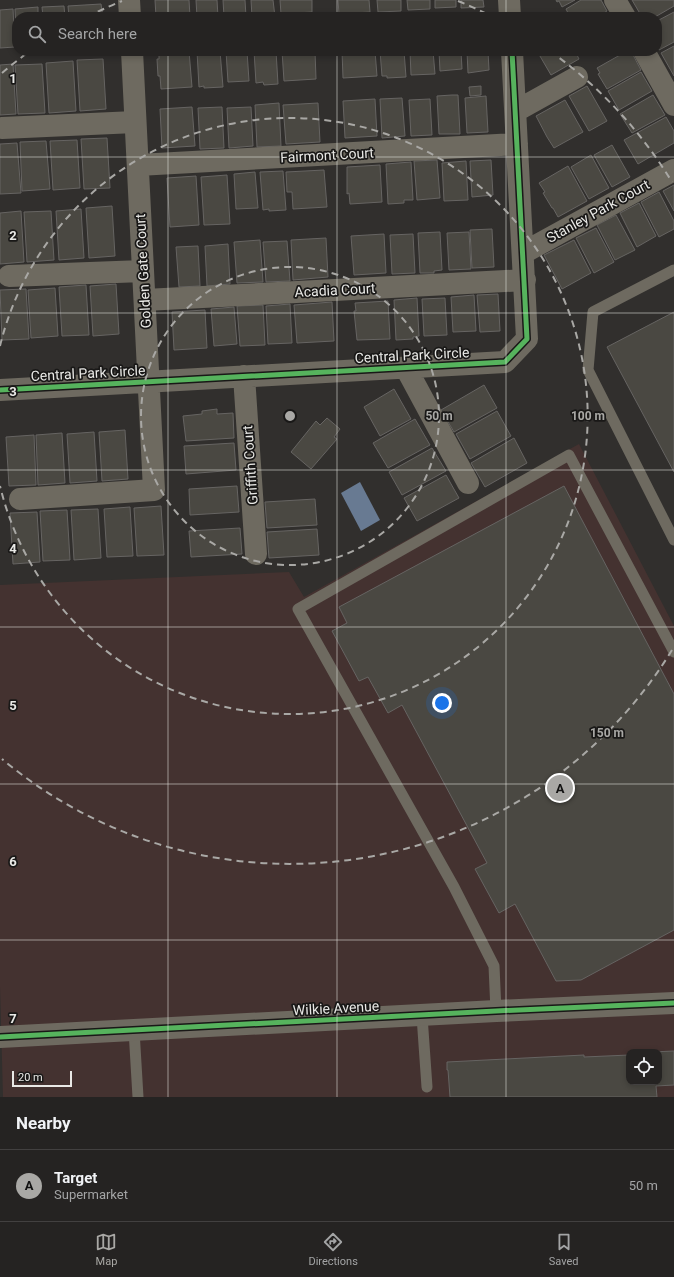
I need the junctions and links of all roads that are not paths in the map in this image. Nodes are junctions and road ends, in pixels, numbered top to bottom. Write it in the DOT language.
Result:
graph roads {
  1 [pos="129,0"];
  2 [pos="509,0"];
  3 [pos="616,0"];
  4 [pos="130,12"];
  5 [pos="510,12"];
  6 [pos="622,12"];
  7 [pos="132,56"];
  8 [pos="512,56"];
  9 [pos="647,56"];
  10 [pos="577,77"];
  11 [pos="674,105"];
  12 [pos="516,111"];
  13 [pos="136,122"];
  14 [pos="2,128"];
  15 [pos="517,144"];
  16 [pos="138,165"];
  17 [pos="674,170"];
  18 [pos="523,253"];
  19 [pos="143,270"];
  20 [pos="674,270"];
  21 [pos="9,276"];
  22 [pos="525,280"];
  23 [pos="144,300"];
  24 [pos="406,368"];
  25 [pos="244,376"];
  26 [pos="148,382"];
  27 [pos="0,390"];
  28 [pos="468,483"];
  29 [pos="20,499"];
  30 [pos="674,540"];
  31 [pos="256,554"];
  32 [pos="674,652"];
  33 [pos="674,1003"];
  34 [pos="496,1011"];
  35 [pos="422,1016"];
  36 [pos="134,1030"];
  37 [pos="0,1037"];
  38 [pos="427,1088"];
  39 [pos="138,1097"];
  1 -- 4 [label="street"];
  2 -- 5 [label="street"];
  3 -- 6 [label="street"];
  7 -- 13 [label="street, Golden Gate Court"];
  8 -- 12 [label="street, Central Park Circle"];
  9 -- 11 [label="street"];
  10 -- 12 [label="street"];
  12 -- 15 [label="street, Central Park Circle"];
  13 -- 14 [label="street"];
  13 -- 16 [label="street, Golden Gate Court"];
  15 -- 16 [label="street, Fairmont Court"];
  15 -- 18 [label="street, Central Park Circle"];
  16 -- 19 [label="street, Golden Gate Court"];
  17 -- 18 [label="street, Stanley Park Court"];
  18 -- 22 [label="street, Central Park Circle"];
  19 -- 21 [label="street"];
  19 -- 23 [label="street, Golden Gate Court"];
  20 -- 30 [label="lane"];
  22 -- 23 [label="street, Acadia Court"];
  22 -- 24 [label="street, Central Park Circle"];
  23 -- 26 [label="street, Golden Gate Court"];
  24 -- 25 [label="street, Central Park Circle"];
  24 -- 28 [label="street"];
  25 -- 26 [label="street, Central Park Circle"];
  25 -- 31 [label="street, Griffith Court"];
  26 -- 27 [label="street, Central Park Circle"];
  26 -- 29 [label="street, Golden Gate Court"];
  32 -- 34 [label="lane"];
  33 -- 34 [label="street, Wilkie Avenue"];
  34 -- 35 [label="street, Wilkie Avenue"];
  35 -- 36 [label="street, Wilkie Avenue"];
  35 -- 38 [label="lane"];
  36 -- 37 [label="street, Wilkie Avenue"];
  36 -- 39 [label="lane"];
}
